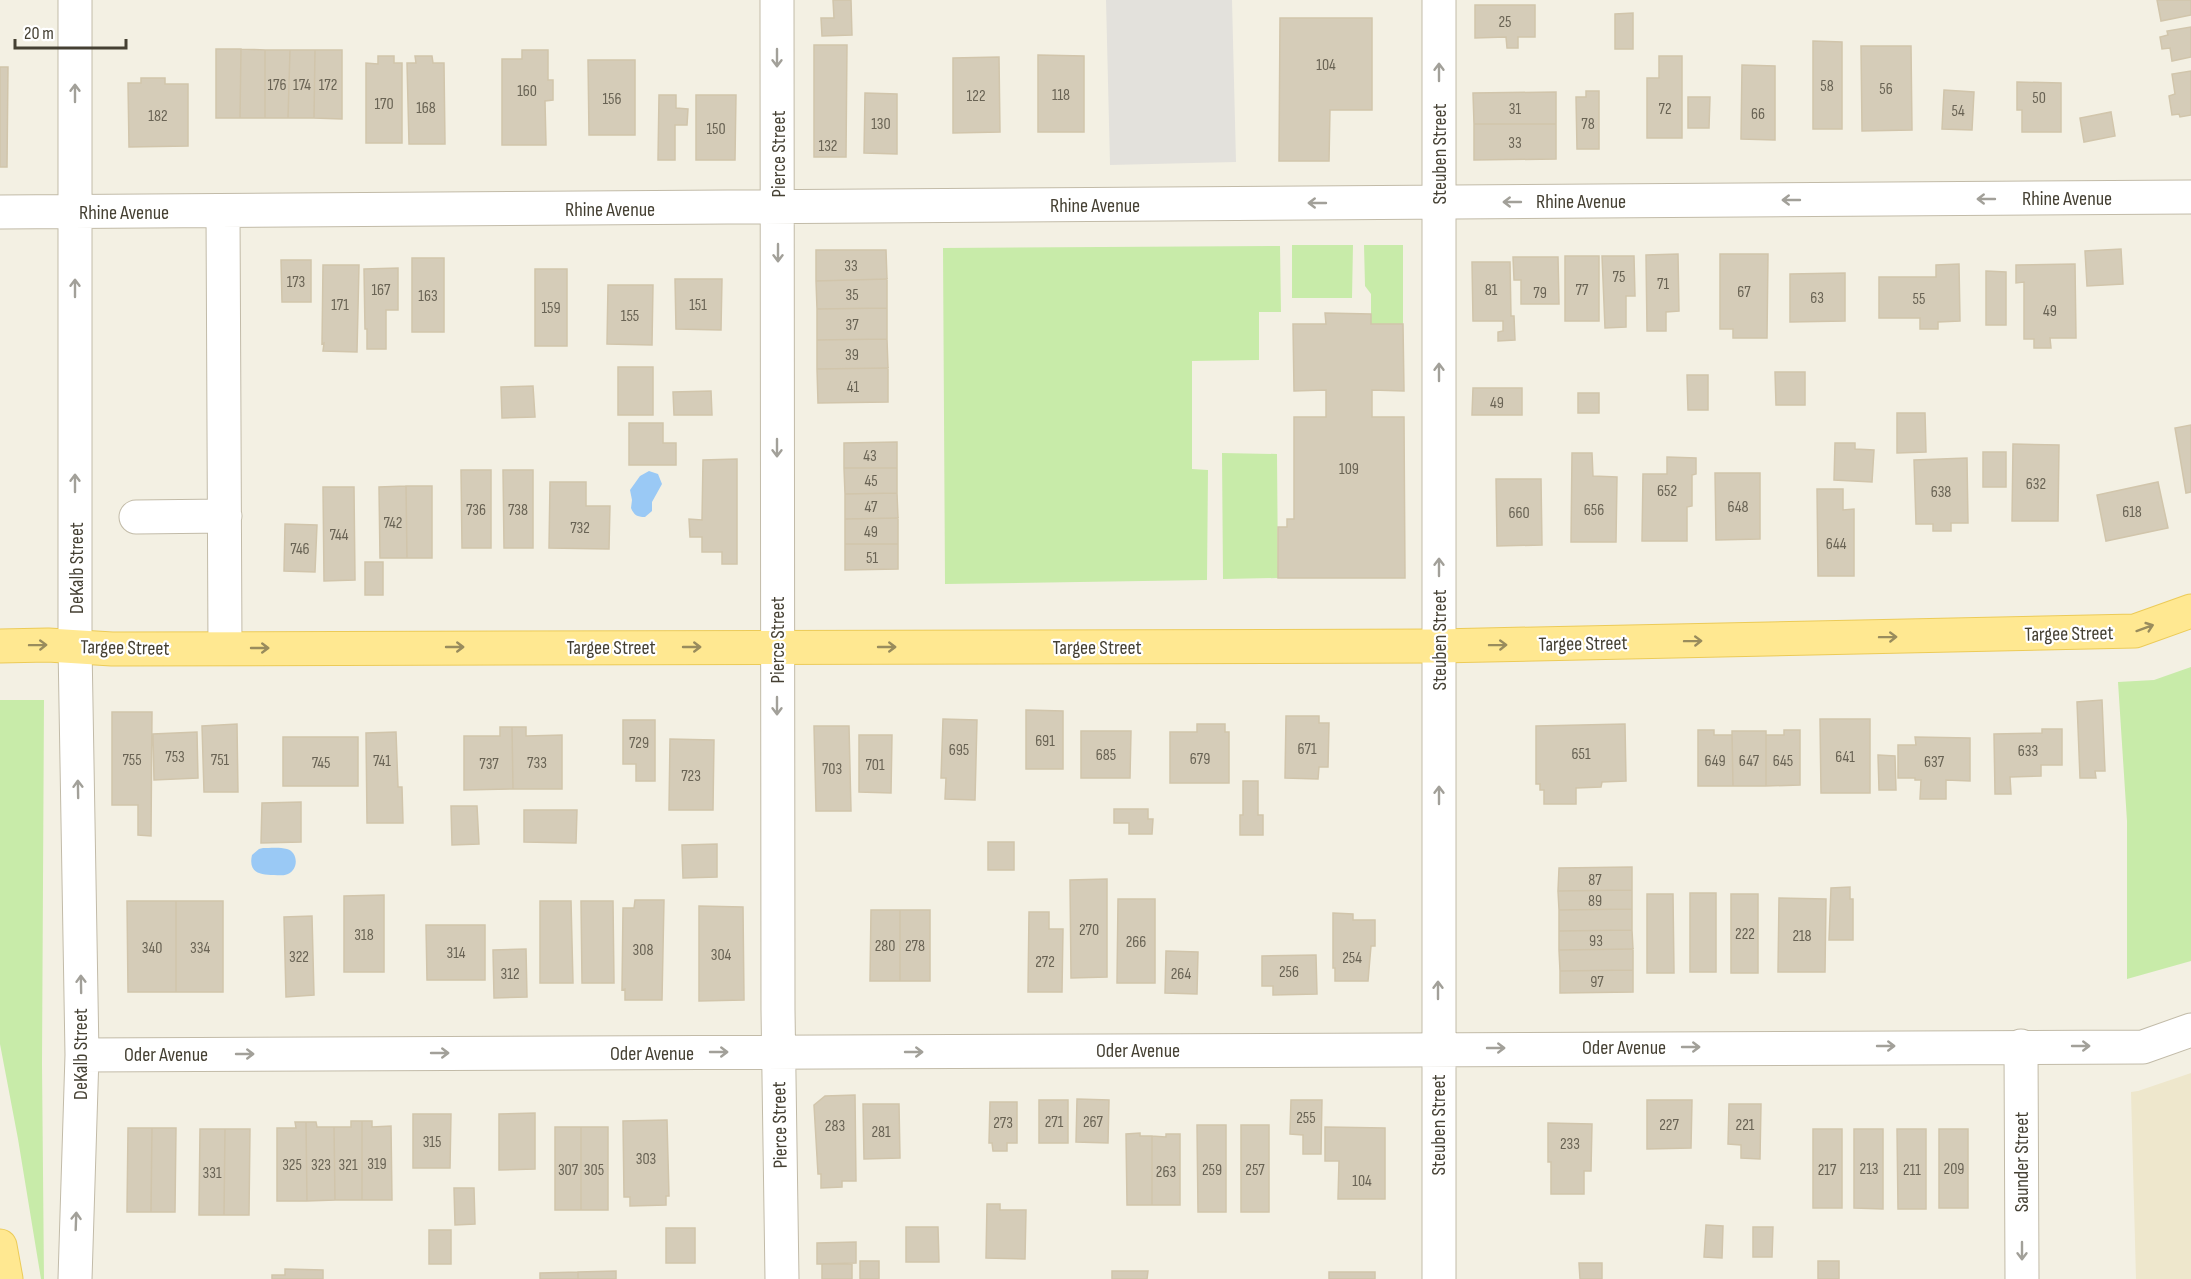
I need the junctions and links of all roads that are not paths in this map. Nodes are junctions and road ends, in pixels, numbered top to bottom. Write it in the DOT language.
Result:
graph roads {
  1 [pos="75,0"];
  2 [pos="777,0"];
  3 [pos="1439,0"];
  4 [pos="2191,197"];
  5 [pos="1439,202"];
  6 [pos="778,207"];
  7 [pos="223,211"];
  8 [pos="0,212"];
  9 [pos="75,212"];
  10 [pos="225,516"];
  11 [pos="135,517"];
  12 [pos="2191,611"];
  13 [pos="0,646"];
  14 [pos="75,646"];
  15 [pos="1439,646"];
  16 [pos="777,647"];
  17 [pos="225,648"];
  18 [pos="2191,1030"];
  19 [pos="2020,1046"];
  20 [pos="1437,1048"];
  21 [pos="778,1052"];
  22 [pos="81,1055"];
  23 [pos="0,1246"];
  24 [pos="6,1279"];
  25 [pos="75,1279"];
  26 [pos="782,1279"];
  27 [pos="1439,1279"];
  28 [pos="2022,1279"];
  9 -- 1 [label="street, DeKalb Street, one-way"];
  2 -- 6 [label="street, Pierce Street, one-way"];
  5 -- 3 [label="street, Steuben Street, one-way"];
  4 -- 5 [label="street, Rhine Avenue, one-way"];
  5 -- 6 [label="street, Rhine Avenue, one-way"];
  15 -- 5 [label="street, Steuben Street, one-way"];
  6 -- 7 [label="street, Rhine Avenue"];
  6 -- 16 [label="street, Pierce Street, one-way"];
  7 -- 9 [label="street, Rhine Avenue"];
  7 -- 10 [label="street"];
  8 -- 9 [label="street, Rhine Avenue"];
  14 -- 9 [label="street, DeKalb Street, one-way"];
  10 -- 11 [label="street"];
  10 -- 17 [label="street"];
  15 -- 12 [label="main road, Targee Street, one-way"];
  13 -- 14 [label="main road, Targee Street, one-way"];
  14 -- 17 [label="main road, Targee Street"];
  22 -- 14 [label="street, DeKalb Street, one-way"];
  16 -- 15 [label="main road, Targee Street, one-way"];
  20 -- 15 [label="street, Steuben Street, one-way"];
  17 -- 16 [label="main road, Targee Street, one-way"];
  16 -- 21 [label="street, Pierce Street, one-way"];
  19 -- 18 [label="street, Oder Avenue, one-way"];
  20 -- 19 [label="street, Oder Avenue, one-way"];
  19 -- 28 [label="street, Saunder Street, one-way"];
  21 -- 20 [label="street, Oder Avenue, one-way"];
  20 -- 27 [label="street, Steuben Street"];
  22 -- 21 [label="street, Oder Avenue, one-way"];
  21 -- 26 [label="street, Pierce Street"];
  25 -- 22 [label="street, DeKalb Street, one-way"];
  23 -- 24 [label="main road"];
}
